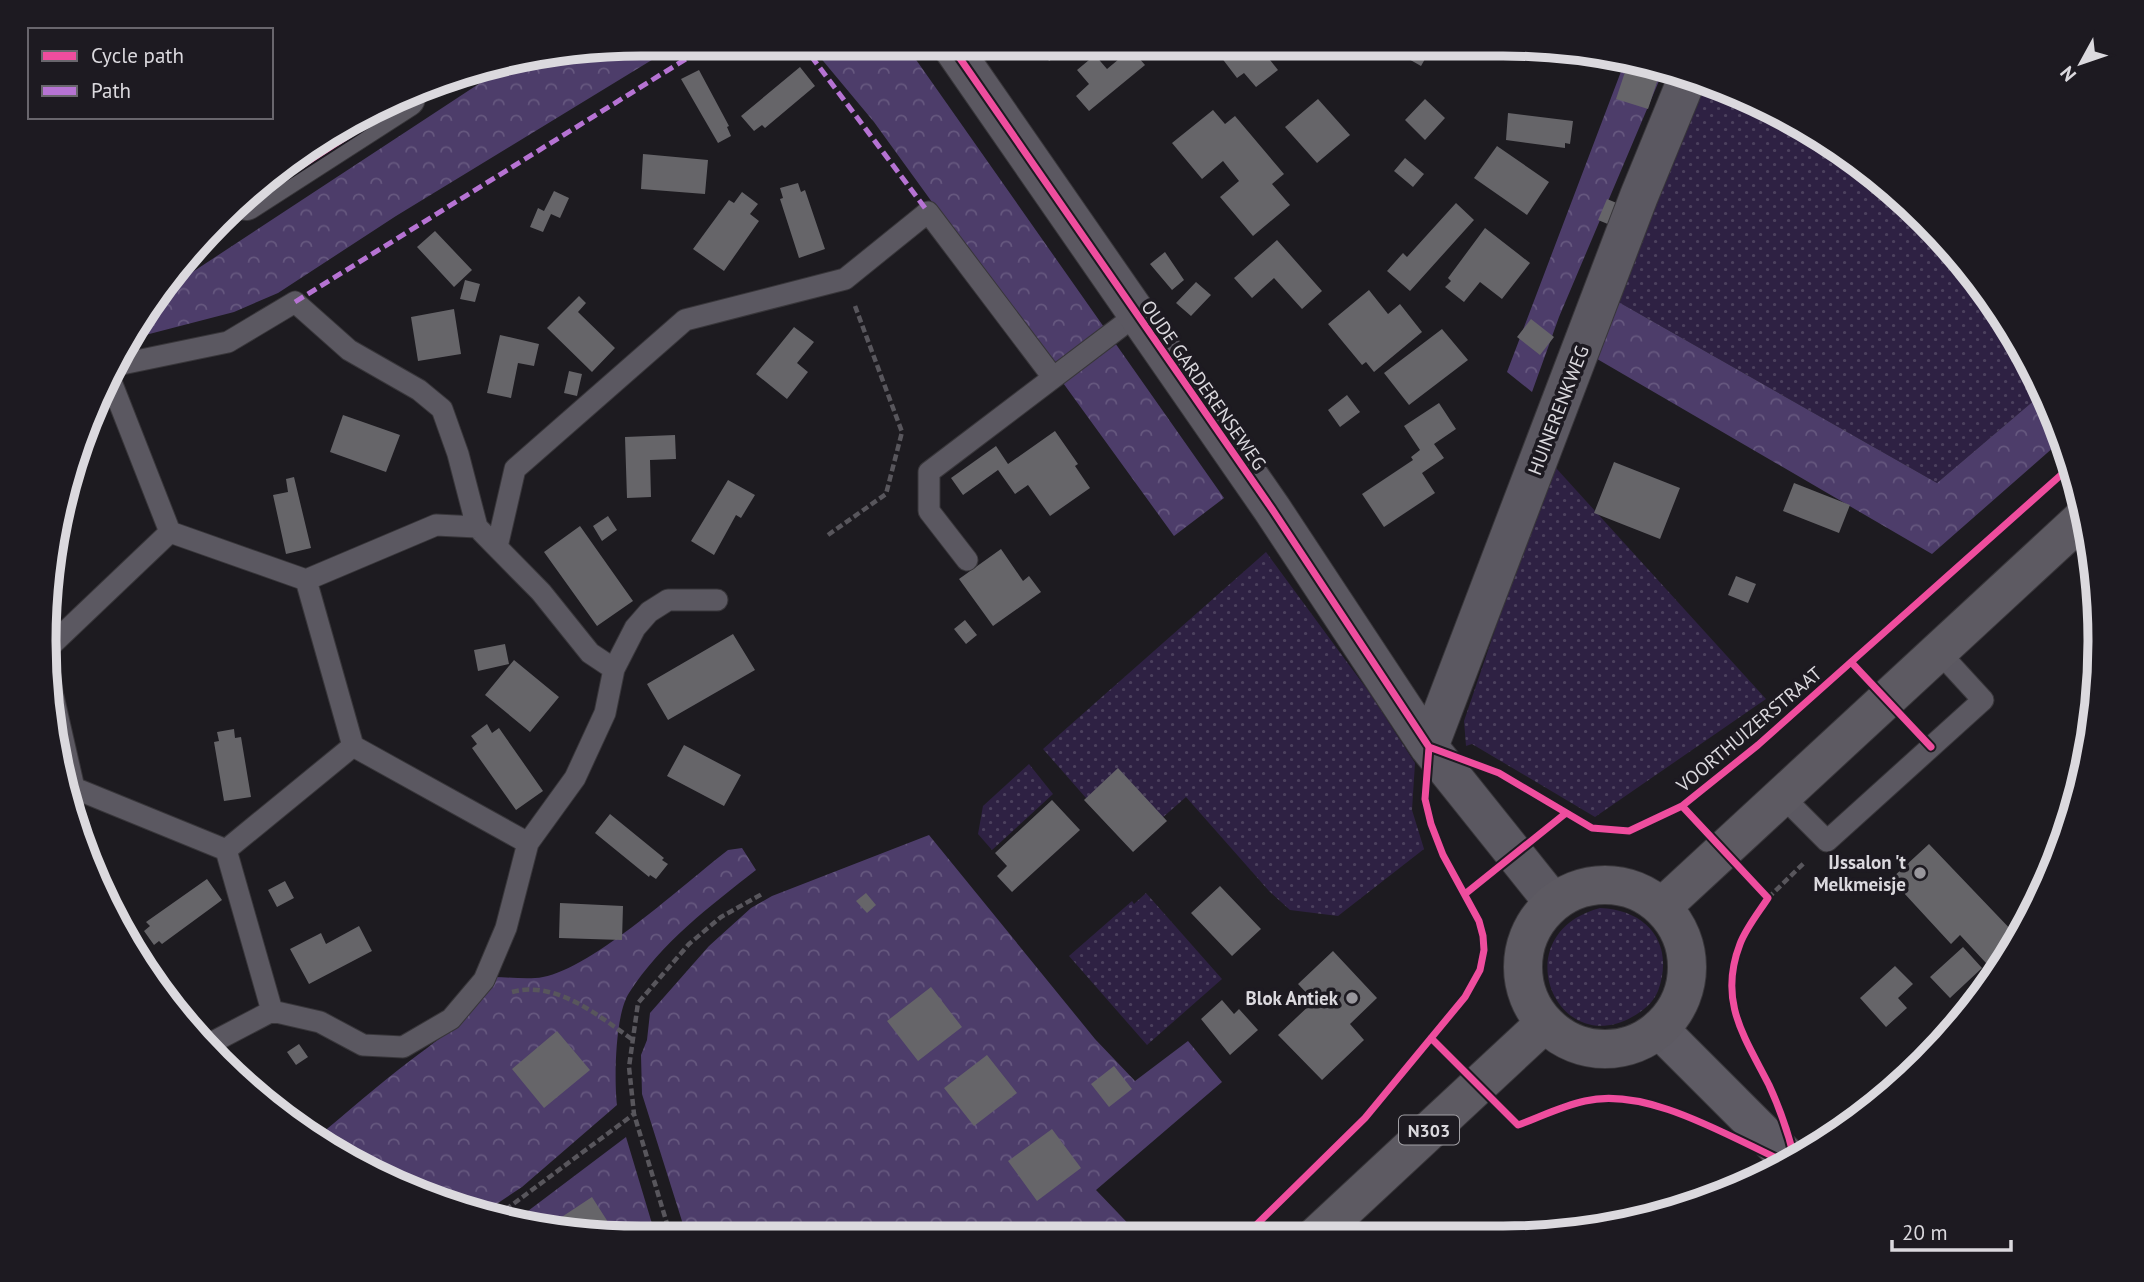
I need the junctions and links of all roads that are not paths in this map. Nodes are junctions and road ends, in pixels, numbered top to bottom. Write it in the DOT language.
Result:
graph roads {
  1 [pos="958,56"];
  2 [pos="1684,85"];
  3 [pos="360,128"];
  4 [pos="302,165"];
  5 [pos="1136,315"];
  6 [pos="126,363"];
  7 [pos="1052,376"];
  8 [pos="113,388"];
  9 [pos="2076,524"];
  10 [pos="477,527"];
  11 [pos="170,532"];
  12 [pos="497,547"];
  13 [pos="967,560"];
  14 [pos="306,580"];
  15 [pos="717,600"];
  16 [pos="56,641"];
  17 [pos="1939,652"];
  18 [pos="614,669"];
  19 [pos="353,746"];
  20 [pos="1429,747"];
  21 [pos="76,792"];
  22 [pos="1782,796"];
  23 [pos="528,843"];
  24 [pos="226,850"];
  25 [pos="1553,902"];
  26 [pos="1662,907"];
  27 [pos="272,1011"];
  28 [pos="1545,1023"];
  29 [pos="1658,1029"];
  30 [pos="214,1041"];
  31 [pos="1784,1154"];
  32 [pos="1327,1226"];
  1 -- 5 [label="street, OUDE GARDERENSEWEG"];
  2 -- 20 [label="street, HUINERENKWEG"];
  3 -- 4 [label="street"];
  5 -- 7 [label="lane"];
  5 -- 20 [label="street, OUDE GARDERENSEWEG"];
  6 -- 10 [label="lane"];
  7 -- 12 [label="lane"];
  7 -- 13 [label="lane"];
  8 -- 11 [label="lane"];
  9 -- 17 [label="main road"];
  10 -- 12 [label="lane"];
  10 -- 14 [label="lane"];
  11 -- 14 [label="lane"];
  11 -- 16 [label="lane"];
  12 -- 18 [label="lane"];
  14 -- 19 [label="lane"];
  15 -- 18 [label="lane"];
  17 -- 22 [label="main road"];
  17 -- 22 [label="lane"];
  18 -- 23 [label="lane"];
  19 -- 23 [label="lane"];
  19 -- 24 [label="lane"];
  20 -- 25 [label="street, OUDE GARDERENSEWEG"];
  21 -- 24 [label="lane"];
  22 -- 26 [label="main road"];
  23 -- 27 [label="lane"];
  24 -- 27 [label="lane"];
  25 -- 26 [label="main road"];
  25 -- 28 [label="main road"];
  26 -- 29 [label="main road"];
  27 -- 30 [label="lane"];
  28 -- 29 [label="main road"];
  28 -- 32 [label="main road, N303"];
  29 -- 31 [label="street"];
}
